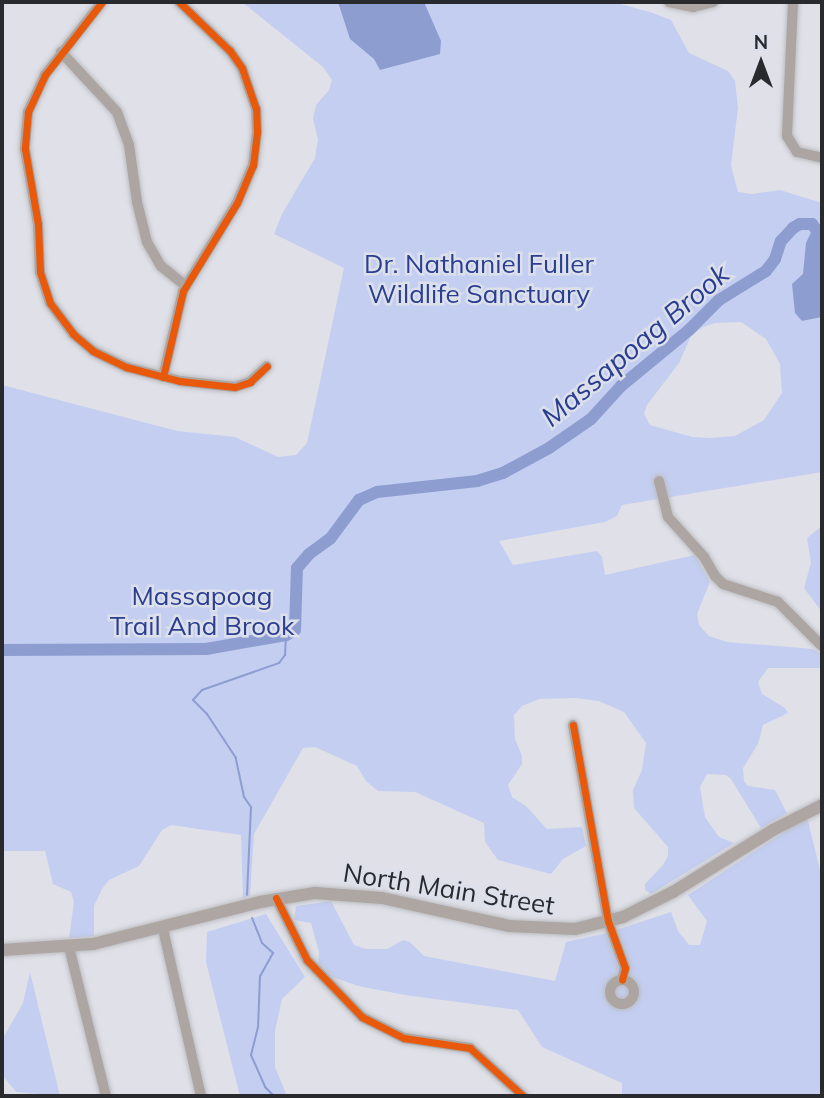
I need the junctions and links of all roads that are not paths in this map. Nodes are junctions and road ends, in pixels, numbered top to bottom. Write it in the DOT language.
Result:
graph roads {
  1 [pos="102,2"];
  2 [pos="179,2"];
  3 [pos="668,2"];
  4 [pos="713,2"];
  5 [pos="793,2"];
  6 [pos="61,52"];
  7 [pos="822,158"];
  8 [pos="186,286"];
  9 [pos="267,366"];
  10 [pos="163,377"];
  11 [pos="659,481"];
  12 [pos="822,646"];
  13 [pos="573,725"];
  14 [pos="822,805"];
  15 [pos="276,898"];
  16 [pos="608,921"];
  17 [pos="163,929"];
  18 [pos="69,947"];
  19 [pos="2,950"];
  20 [pos="622,980"];
  21 [pos="106,1096"];
  22 [pos="201,1096"];
  23 [pos="523,1096"];
  1 -- 6 [label="street"];
  2 -- 8 [label="street"];
  3 -- 4 [label="street"];
  5 -- 7 [label="street"];
  6 -- 8 [label="street"];
  6 -- 10 [label="street"];
  8 -- 10 [label="street"];
  9 -- 10 [label="street"];
  11 -- 12 [label="street"];
  13 -- 16 [label="street"];
  14 -- 16 [label="main road, North Main Street"];
  15 -- 16 [label="main road, North Main Street"];
  15 -- 17 [label="main road, North Main Street"];
  15 -- 23 [label="street"];
  16 -- 20 [label="street"];
  17 -- 18 [label="main road, North Main Street"];
  17 -- 22 [label="street"];
  18 -- 19 [label="main road, North Main Street"];
  18 -- 21 [label="street"];
}
